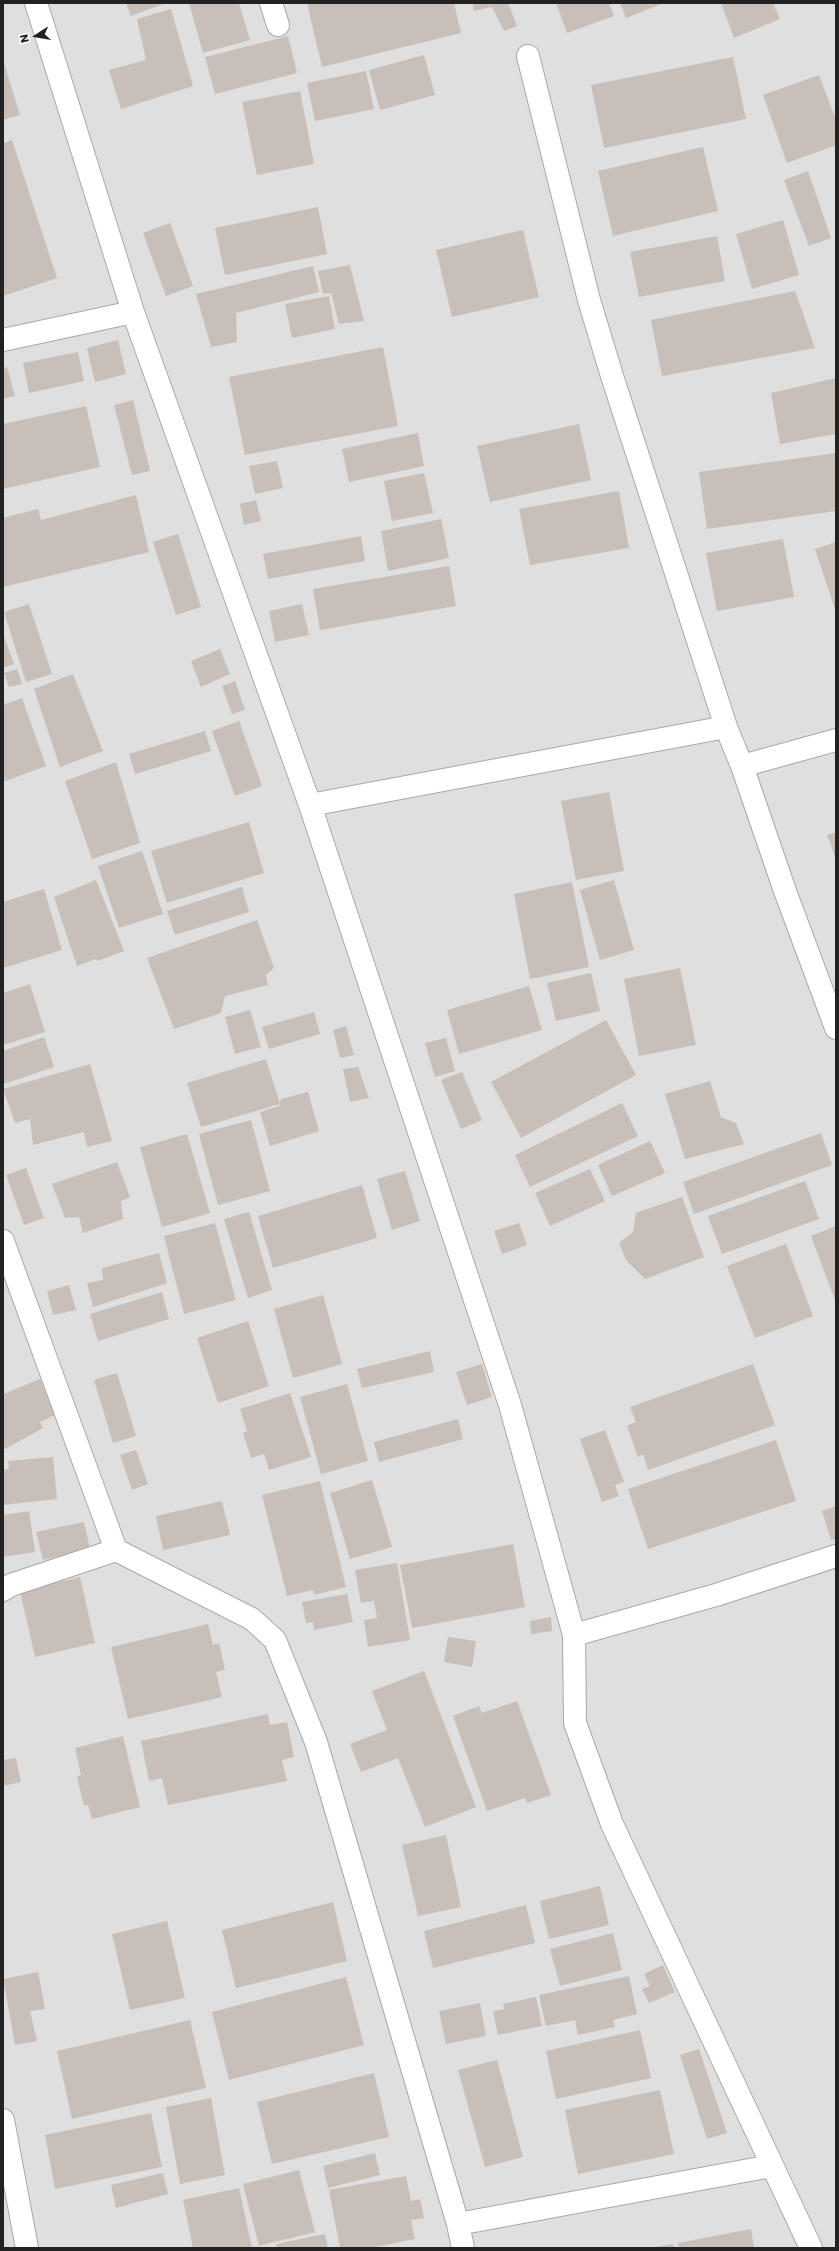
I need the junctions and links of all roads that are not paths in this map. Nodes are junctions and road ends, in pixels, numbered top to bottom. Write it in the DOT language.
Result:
graph roads {
  1 [pos="36,3"];
  2 [pos="271,3"];
  3 [pos="278,25"];
  4 [pos="528,56"];
  5 [pos="133,312"];
  6 [pos="3,340"];
  7 [pos="726,727"];
  8 [pos="836,740"];
  9 [pos="742,766"];
  10 [pos="310,805"];
  11 [pos="836,1028"];
  12 [pos="3,1241"];
  13 [pos="116,1550"];
  14 [pos="836,1556"];
  15 [pos="3,1590"];
  16 [pos="574,1635"];
  17 [pos="3,2120"];
  18 [pos="771,2166"];
  19 [pos="458,2224"];
  20 [pos="26,2248"];
  21 [pos="462,2248"];
  22 [pos="811,2248"];
  1 -- 5 [label="street"];
  2 -- 3 [label="street"];
  4 -- 7 [label="street"];
  5 -- 6 [label="street"];
  5 -- 10 [label="street"];
  7 -- 9 [label="street"];
  7 -- 10 [label="street"];
  8 -- 9 [label="street"];
  9 -- 11 [label="street"];
  10 -- 16 [label="street"];
  12 -- 13 [label="street"];
  13 -- 15 [label="street"];
  13 -- 19 [label="street"];
  14 -- 16 [label="street"];
  16 -- 18 [label="street"];
  17 -- 20 [label="street"];
  18 -- 19 [label="street"];
  18 -- 22 [label="street"];
  19 -- 21 [label="street"];
}
